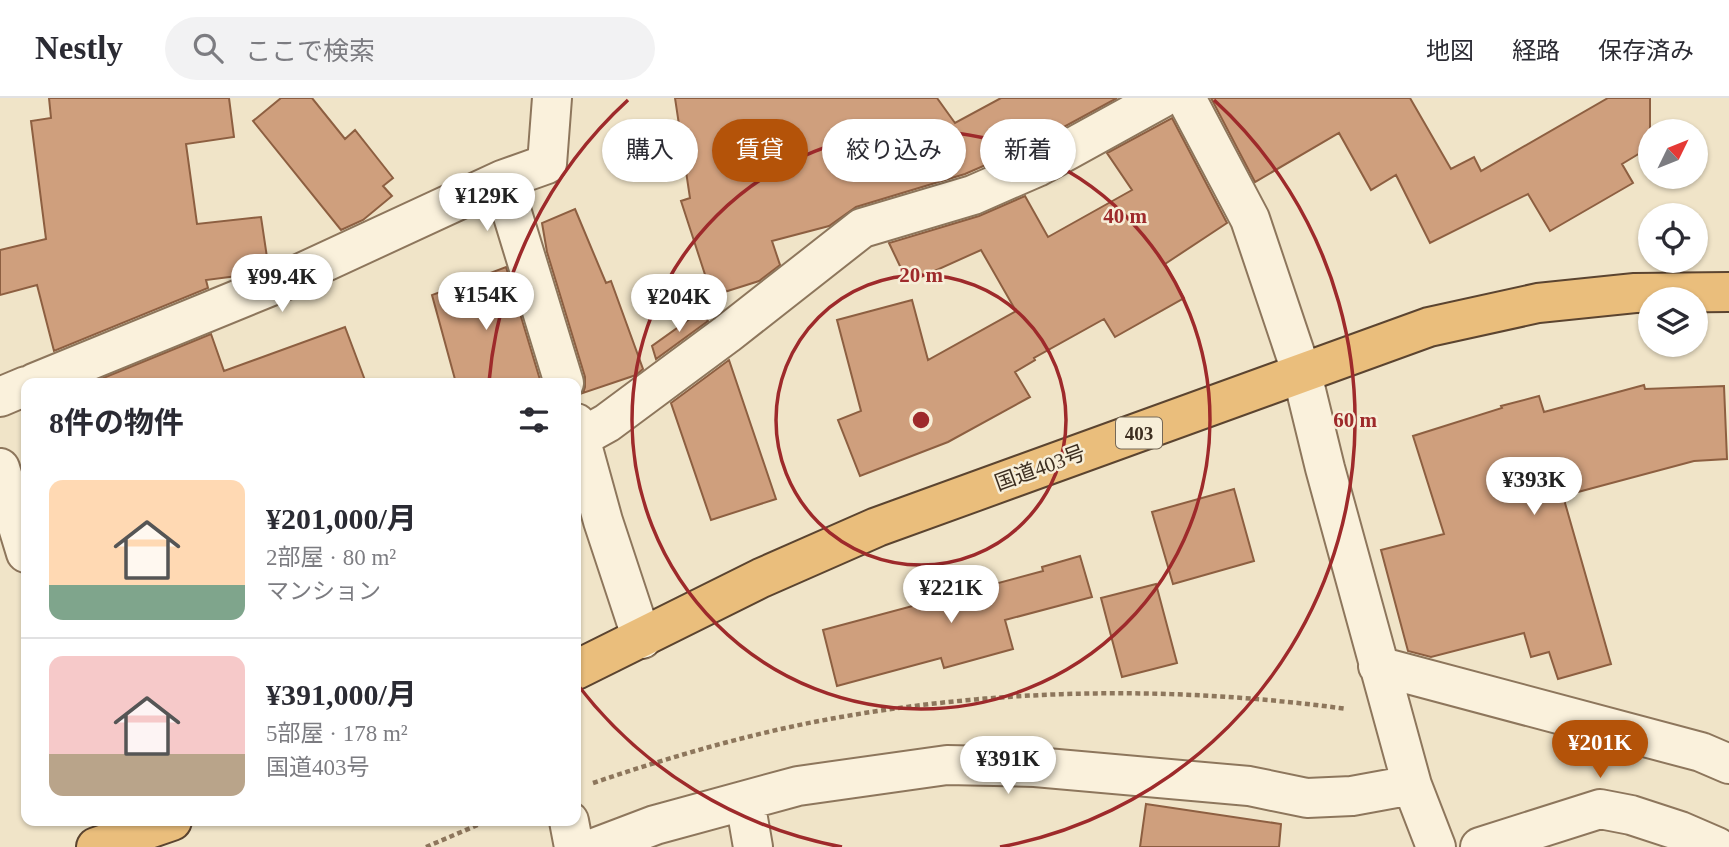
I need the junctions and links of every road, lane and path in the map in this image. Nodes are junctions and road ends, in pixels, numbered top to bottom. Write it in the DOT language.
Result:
graph roads {
  1 [pos="552,98"];
  2 [pos="1162,98"];
  3 [pos="1186,98"];
  4 [pos="502,180"];
  5 [pos="1729,292"];
  6 [pos="1301,374"];
  7 [pos="46,378"];
  8 [pos="562,378"];
  9 [pos="21,388"];
  10 [pos="0,397"];
  11 [pos="581,430"];
  12 [pos="581,442"];
  13 [pos="0,468"];
  14 [pos="21,537"];
  15 [pos="642,639"];
  16 [pos="1378,666"];
  17 [pos="581,668"];
  18 [pos="1729,764"];
  19 [pos="1412,785"];
  20 [pos="745,801"];
  21 [pos="150,826"];
  22 [pos="475,826"];
  23 [pos="570,826"];
  24 [pos="105,836"];
  25 [pos="426,847"];
  26 [pos="574,847"];
  27 [pos="597,847"];
  28 [pos="753,847"];
  29 [pos="1436,847"];
  30 [pos="1480,847"];
  31 [pos="1717,847"];
  1 -- 4 [label="street"];
  2 -- 11 [label="street"];
  3 -- 6 [label="street"];
  4 -- 7 [label="street"];
  4 -- 8 [label="street"];
  5 -- 6 [label="highway, 国道403号 / 403"];
  6 -- 15 [label="highway, 国道403号 / 403"];
  6 -- 16 [label="street"];
  9 -- 10 [label="street"];
  12 -- 15 [label="street"];
  13 -- 14 [label="street"];
  15 -- 17 [label="highway, 国道403号 / 403"];
  16 -- 18 [label="street"];
  16 -- 19 [label="street"];
  19 -- 20 [label="street"];
  19 -- 29 [label="street"];
  20 -- 27 [label="street"];
  20 -- 28 [label="street"];
  21 -- 24 [label="highway"];
  22 -- 25 [label="path"];
  23 -- 26 [label="street"];
  30 -- 31 [label="street"];
}
